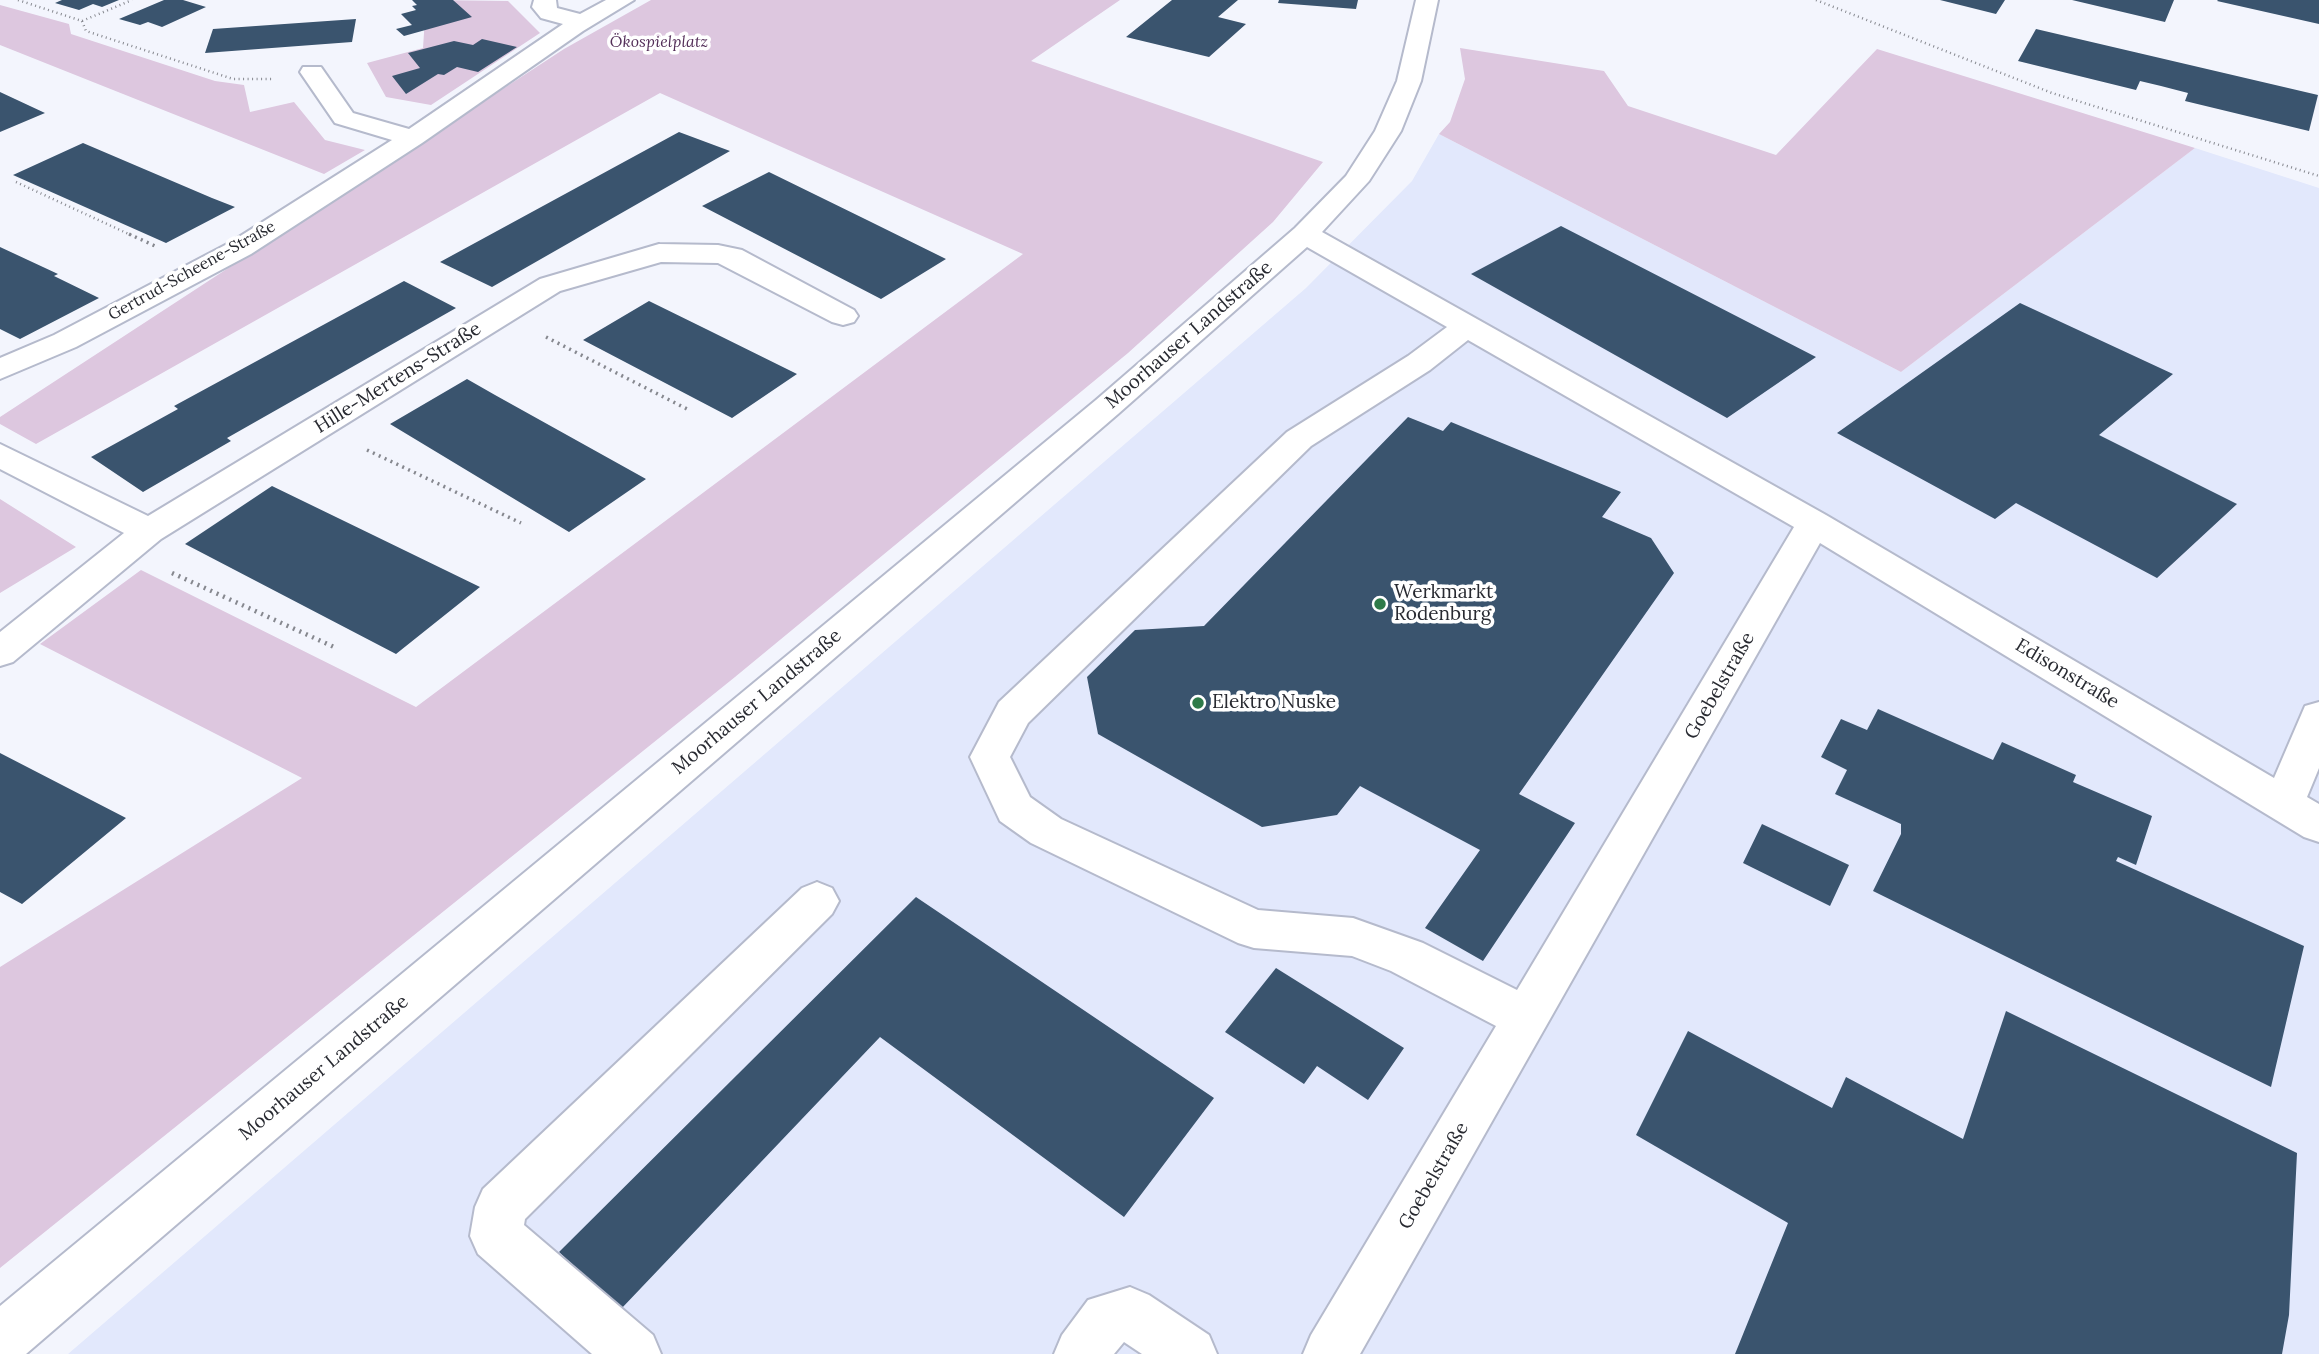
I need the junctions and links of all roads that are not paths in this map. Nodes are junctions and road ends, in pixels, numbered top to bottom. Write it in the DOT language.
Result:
graph roads {
  1 [pos="545,0"];
  2 [pos="623,0"];
  3 [pos="1427,0"];
  4 [pos="583,22"];
  5 [pos="312,72"];
  6 [pos="413,138"];
  7 [pos="1305,234"];
  8 [pos="843,316"];
  9 [pos="1467,326"];
  10 [pos="0,370"];
  11 [pos="0,454"];
  12 [pos="1814,523"];
  13 [pos="137,541"];
  14 [pos="0,652"];
  15 [pos="2319,717"];
  16 [pos="2284,804"];
  17 [pos="2319,825"];
  18 [pos="817,901"];
  19 [pos="1526,1018"];
  20 [pos="0,1341"];
  21 [pos="634,1354"];
  22 [pos="1081,1354"];
  23 [pos="1190,1354"];
  24 [pos="1330,1354"];
  1 -- 4 [label="street"];
  2 -- 4 [label="street, Gertrud-Scheene-Straße"];
  3 -- 7 [label="street, Moorhauser Landstraße"];
  4 -- 6 [label="street, Gertrud-Scheene-Straße"];
  5 -- 6 [label="street"];
  6 -- 10 [label="street, Gertrud-Scheene-Straße"];
  7 -- 9 [label="street"];
  7 -- 20 [label="street, Moorhauser Landstraße"];
  8 -- 13 [label="street, Hille-Mertens-Straße"];
  9 -- 12 [label="street"];
  9 -- 19 [label="street"];
  11 -- 13 [label="street"];
  12 -- 16 [label="street, Edisonstraße"];
  12 -- 19 [label="street, Goebelstraße"];
  13 -- 14 [label="street, Hille-Mertens-Straße"];
  15 -- 16 [label="street"];
  16 -- 17 [label="street, Edisonstraße"];
  18 -- 21 [label="street"];
  19 -- 24 [label="street, Goebelstraße"];
  22 -- 23 [label="street"];
}
